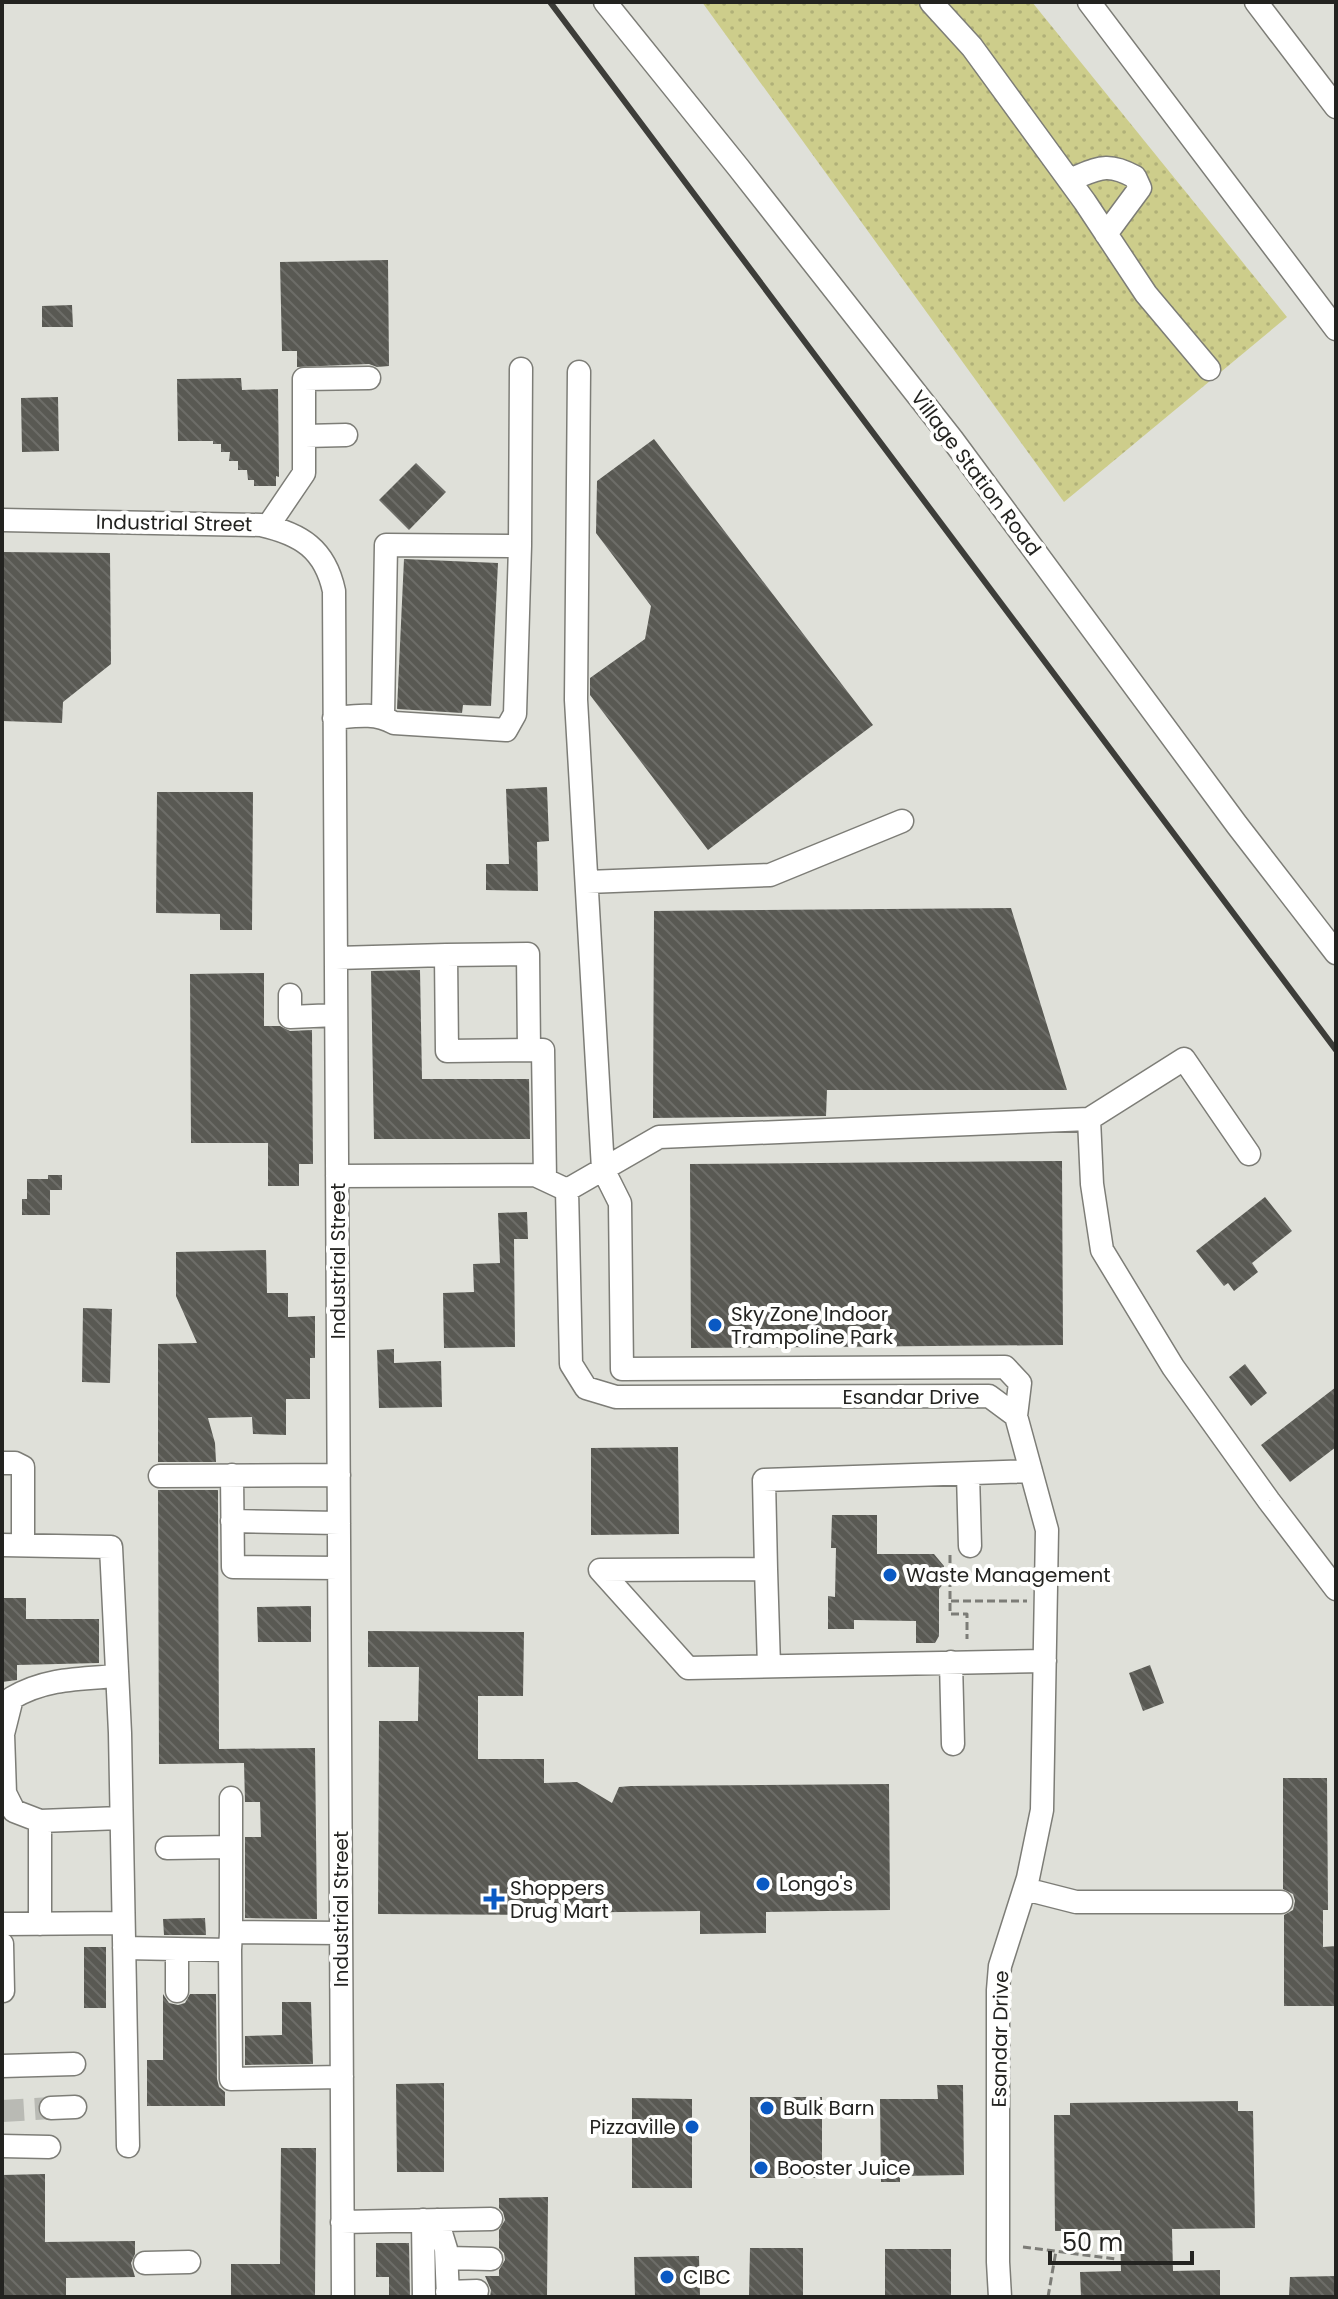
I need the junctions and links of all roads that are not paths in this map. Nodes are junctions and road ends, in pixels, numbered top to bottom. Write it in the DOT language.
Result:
graph roads {
  1 [pos="605,2"];
  2 [pos="931,2"];
  3 [pos="1089,2"];
  4 [pos="1256,2"];
  5 [pos="1336,107"];
  6 [pos="1069,180"];
  7 [pos="1106,234"];
  8 [pos="1336,329"];
  9 [pos="521,369"];
  10 [pos="1209,369"];
  11 [pos="579,372"];
  12 [pos="369,378"];
  13 [pos="346,435"];
  14 [pos="305,436"];
  15 [pos="2,520"];
  16 [pos="268,526"];
  17 [pos="520,546"];
  18 [pos="383,716"];
  19 [pos="334,718"];
  20 [pos="902,821"];
  21 [pos="587,882"];
  22 [pos="1336,953"];
  23 [pos="446,955"];
  24 [pos="336,958"];
  25 [pos="290,995"];
  26 [pos="336,1015"];
  27 [pos="529,1050"];
  28 [pos="1089,1119"];
  29 [pos="1249,1154"];
  30 [pos="603,1169"];
  31 [pos="337,1176"];
  32 [pos="545,1179"];
  33 [pos="567,1190"];
  34 [pos="1016,1416"];
  35 [pos="2,1463"];
  36 [pos="1031,1471"];
  37 [pos="968,1474"];
  38 [pos="232,1475"];
  39 [pos="339,1475"];
  40 [pos="160,1476"];
  41 [pos="232,1521"];
  42 [pos="339,1523"];
  43 [pos="12,1545"];
  44 [pos="960,1550"];
  45 [pos="339,1568"];
  46 [pos="766,1569"];
  47 [pos="1336,1589"];
  48 [pos="1045,1661"];
  49 [pos="951,1662"];
  50 [pos="769,1666"];
  51 [pos="117,1676"];
  52 [pos="953,1744"];
  53 [pos="231,1798"];
  54 [pos="121,1818"];
  55 [pos="40,1821"];
  56 [pos="231,1847"];
  57 [pos="167,1848"];
  58 [pos="1025,1889"];
  59 [pos="1281,1902"];
  60 [pos="123,1923"];
  61 [pos="2,1924"];
  62 [pos="40,1924"];
  63 [pos="341,1933"];
  64 [pos="231,1941"];
  65 [pos="2,1944"];
  66 [pos="124,1948"];
  67 [pos="177,1949"];
  68 [pos="3,1991"];
  69 [pos="177,1991"];
  70 [pos="74,2064"];
  71 [pos="2,2066"];
  72 [pos="342,2077"];
  73 [pos="75,2107"];
  74 [pos="51,2108"];
  75 [pos="2,2146"];
  76 [pos="128,2146"];
  77 [pos="49,2147"];
  78 [pos="491,2219"];
  79 [pos="430,2220"];
  80 [pos="342,2222"];
  81 [pos="447,2258"];
  82 [pos="491,2259"];
  83 [pos="189,2262"];
  84 [pos="145,2263"];
  85 [pos="477,2291"];
  86 [pos="448,2295"];
  87 [pos="343,2297"];
  88 [pos="424,2297"];
  89 [pos="1000,2297"];
  1 -- 22 [label="street, Village Station Road"];
  2 -- 6 [label="street"];
  3 -- 8 [label="street"];
  4 -- 5 [label="street"];
  6 -- 7 [label="street"];
  6 -- 7 [label="street"];
  7 -- 10 [label="street"];
  9 -- 17 [label="street"];
  11 -- 21 [label="street"];
  12 -- 14 [label="street"];
  13 -- 14 [label="street"];
  14 -- 16 [label="street"];
  15 -- 16 [label="street, Industrial Street"];
  16 -- 19 [label="street, Industrial Street"];
  17 -- 18 [label="street"];
  17 -- 18 [label="street"];
  18 -- 19 [label="street"];
  19 -- 24 [label="street, Industrial Street"];
  20 -- 21 [label="street"];
  21 -- 30 [label="street"];
  23 -- 24 [label="street"];
  23 -- 27 [label="street"];
  23 -- 27 [label="street"];
  24 -- 26 [label="street, Industrial Street"];
  25 -- 26 [label="street"];
  26 -- 31 [label="street, Industrial Street"];
  27 -- 32 [label="street"];
  28 -- 29 [label="street"];
  28 -- 30 [label="street"];
  28 -- 47 [label="street"];
  30 -- 33 [label="street"];
  30 -- 34 [label="street"];
  31 -- 32 [label="street"];
  31 -- 39 [label="street, Industrial Street"];
  32 -- 33 [label="street"];
  33 -- 34 [label="street, Esandar Drive"];
  34 -- 36 [label="street, Esandar Drive"];
  35 -- 43 [label="street"];
  36 -- 37 [label="street"];
  36 -- 48 [label="street, Esandar Drive"];
  37 -- 44 [label="street"];
  37 -- 46 [label="street"];
  38 -- 39 [label="street"];
  38 -- 40 [label="street"];
  38 -- 41 [label="street"];
  39 -- 42 [label="street, Industrial Street"];
  41 -- 42 [label="street"];
  41 -- 45 [label="street"];
  42 -- 45 [label="street, Industrial Street"];
  43 -- 51 [label="street"];
  45 -- 63 [label="street, Industrial Street"];
  46 -- 50 [label="street"];
  46 -- 50 [label="street"];
  48 -- 49 [label="street"];
  48 -- 58 [label="street, Esandar Drive"];
  49 -- 50 [label="street"];
  49 -- 52 [label="street"];
  51 -- 54 [label="street"];
  51 -- 55 [label="street"];
  53 -- 56 [label="street"];
  54 -- 55 [label="street"];
  54 -- 60 [label="street"];
  55 -- 62 [label="street"];
  56 -- 57 [label="street"];
  56 -- 64 [label="street"];
  58 -- 59 [label="street"];
  58 -- 89 [label="street, Esandar Drive"];
  60 -- 62 [label="street"];
  60 -- 66 [label="street"];
  61 -- 62 [label="street"];
  63 -- 64 [label="street"];
  63 -- 72 [label="street, Industrial Street"];
  64 -- 67 [label="street"];
  64 -- 72 [label="street"];
  65 -- 68 [label="street"];
  66 -- 67 [label="street"];
  66 -- 76 [label="street"];
  67 -- 69 [label="street"];
  70 -- 71 [label="street"];
  72 -- 80 [label="street, Industrial Street"];
  73 -- 74 [label="street"];
  75 -- 77 [label="street"];
  78 -- 79 [label="street"];
  79 -- 80 [label="street"];
  79 -- 81 [label="street"];
  79 -- 88 [label="street"];
  80 -- 87 [label="street, Industrial Street"];
  81 -- 82 [label="street"];
  81 -- 86 [label="street"];
  83 -- 84 [label="street"];
  85 -- 86 [label="street"];
}
